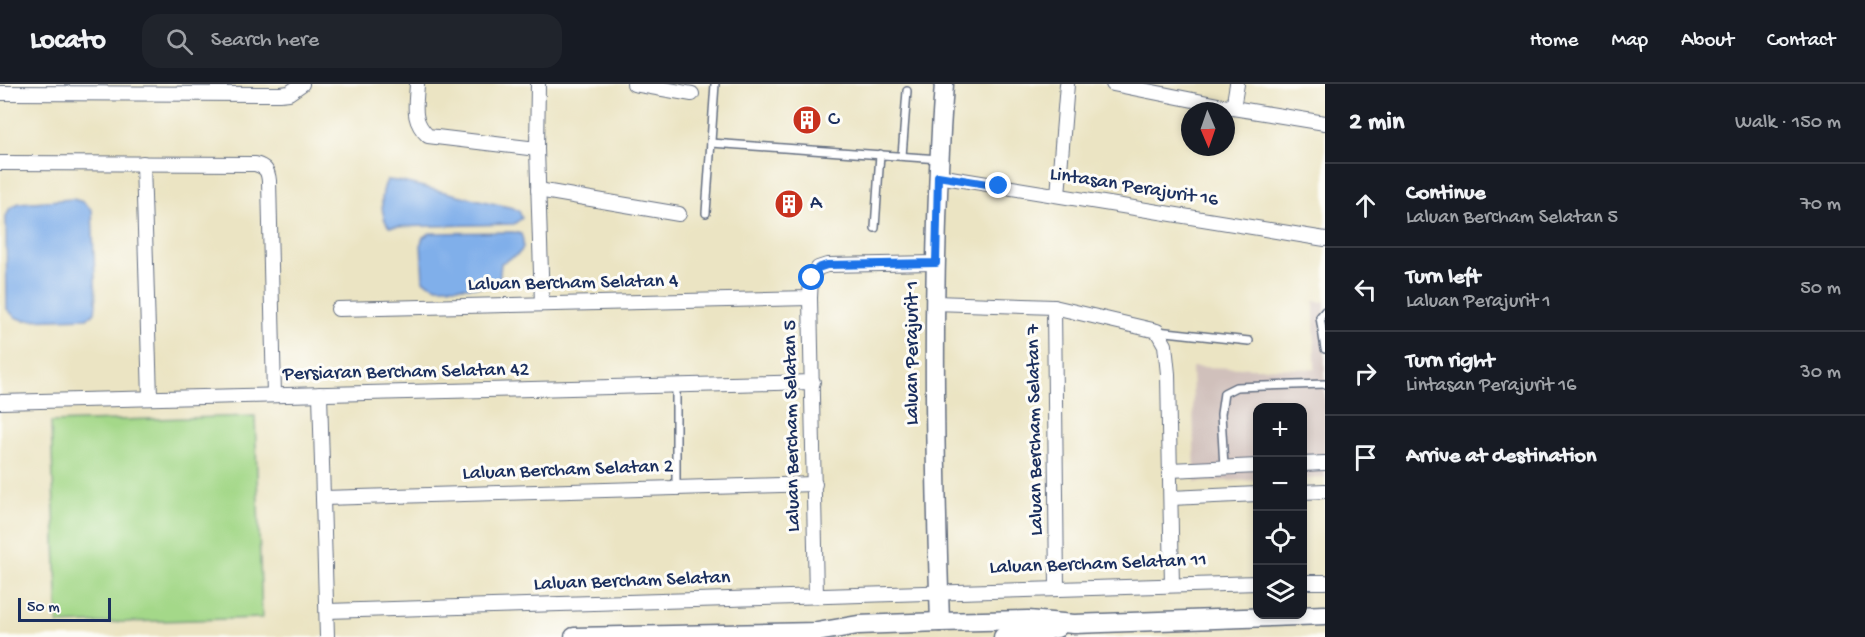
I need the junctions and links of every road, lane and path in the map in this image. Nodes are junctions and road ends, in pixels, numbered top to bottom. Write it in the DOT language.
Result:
graph roads {
  1 [pos="302,84"];
  2 [pos="417,84"];
  3 [pos="538,84"];
  4 [pos="634,84"];
  5 [pos="714,84"];
  6 [pos="944,84"];
  7 [pos="1066,84"];
  8 [pos="1113,84"];
  9 [pos="1238,84"];
  10 [pos="907,91"];
  11 [pos="0,93"];
  12 [pos="692,94"];
  13 [pos="1203,102"];
  14 [pos="1234,102"];
  15 [pos="1235,108"];
  16 [pos="1325,123"];
  17 [pos="711,143"];
  18 [pos="537,149"];
  19 [pos="880,154"];
  20 [pos="902,156"];
  21 [pos="0,163"];
  22 [pos="143,163"];
  23 [pos="938,167"];
  24 [pos="538,189"];
  25 [pos="1058,195"];
  26 [pos="706,213"];
  27 [pos="679,214"];
  28 [pos="874,228"];
  29 [pos="1325,239"];
  30 [pos="936,263"];
  31 [pos="810,298"];
  32 [pos="934,303"];
  33 [pos="542,304"];
  34 [pos="1054,307"];
  35 [pos="338,309"];
  36 [pos="1325,311"];
  37 [pos="1157,331"];
  38 [pos="1249,341"];
  39 [pos="1325,350"];
  40 [pos="813,382"];
  41 [pos="1325,384"];
  42 [pos="676,386"];
  43 [pos="320,394"];
  44 [pos="274,395"];
  45 [pos="150,398"];
  46 [pos="0,402"];
  47 [pos="1325,463"];
  48 [pos="1307,464"];
  49 [pos="1253,466"];
  50 [pos="1224,467"];
  51 [pos="1170,470"];
  52 [pos="815,484"];
  53 [pos="676,487"];
  54 [pos="1325,491"];
  55 [pos="1307,492"];
  56 [pos="1253,494"];
  57 [pos="323,498"];
  58 [pos="1171,498"];
  59 [pos="1307,582"];
  60 [pos="1325,582"];
  61 [pos="1253,583"];
  62 [pos="1172,585"];
  63 [pos="1057,588"];
  64 [pos="939,592"];
  65 [pos="816,596"];
  66 [pos="327,611"];
  67 [pos="1325,615"];
  68 [pos="940,622"];
  69 [pos="1028,631"];
  70 [pos="817,632"];
  71 [pos="737,635"];
  72 [pos="327,637"];
  73 [pos="574,637"];
  74 [pos="837,637"];
  75 [pos="871,637"];
  76 [pos="997,637"];
  77 [pos="1003,637"];
  1 -- 11 [label="street"];
  2 -- 18 [label="street"];
  3 -- 18 [label="street"];
  4 -- 12 [label="street"];
  5 -- 17 [label="lane"];
  6 -- 23 [label="street, Laluan Perajurit 1"];
  7 -- 25 [label="street"];
  8 -- 13 [label="street"];
  9 -- 14 [label="street"];
  10 -- 20 [label="lane"];
  15 -- 16 [label="street"];
  17 -- 19 [label="lane"];
  17 -- 26 [label="lane"];
  18 -- 24 [label="street"];
  19 -- 20 [label="lane"];
  19 -- 28 [label="lane"];
  20 -- 23 [label="lane"];
  21 -- 22 [label="street"];
  22 -- 44 [label="street"];
  22 -- 45 [label="street"];
  23 -- 25 [label="street, Lintasan Perajurit 16"];
  23 -- 30 [label="street, Laluan Perajurit 1"];
  24 -- 27 [label="street"];
  24 -- 33 [label="street"];
  25 -- 29 [label="street, Lintasan Perajurit 16"];
  30 -- 31 [label="street, Laluan Bercham Selatan 5"];
  30 -- 32 [label="street, Laluan Perajurit 1"];
  31 -- 33 [label="street, Laluan Bercham Selatan 4"];
  31 -- 40 [label="street, Laluan Bercham Selatan 5"];
  32 -- 34 [label="street"];
  32 -- 64 [label="street, Laluan Perajurit 1"];
  33 -- 35 [label="street, Laluan Bercham Selatan 4"];
  34 -- 37 [label="street"];
  34 -- 63 [label="street, Laluan Bercham Selatan 7"];
  36 -- 39 [label="lane"];
  37 -- 38 [label="lane"];
  37 -- 51 [label="street"];
  40 -- 42 [label="street, Persiaran Bercham Selatan 42"];
  40 -- 52 [label="street, Laluan Bercham Selatan 5"];
  41 -- 50 [label="lane"];
  42 -- 43 [label="street, Persiaran Bercham Selatan 42"];
  42 -- 53 [label="lane"];
  43 -- 44 [label="street, Persiaran Bercham Selatan 42"];
  43 -- 57 [label="street"];
  44 -- 45 [label="street, Persiaran Bercham Selatan 42"];
  45 -- 46 [label="street, Persiaran Bercham Selatan 42"];
  47 -- 48 [label="street"];
  49 -- 50 [label="street"];
  50 -- 51 [label="street"];
  51 -- 58 [label="street"];
  52 -- 53 [label="street, Laluan Bercham Selatan 2"];
  52 -- 65 [label="street, Laluan Bercham Selatan 5"];
  53 -- 57 [label="street, Laluan Bercham Selatan 2"];
  54 -- 55 [label="street"];
  56 -- 58 [label="street"];
  57 -- 66 [label="street"];
  58 -- 62 [label="street"];
  59 -- 60 [label="street"];
  61 -- 62 [label="street, Laluan Bercham Selatan 11"];
  62 -- 63 [label="street, Laluan Bercham Selatan 11"];
  63 -- 64 [label="street, Laluan Bercham Selatan 11"];
  64 -- 65 [label="street, Laluan Bercham Selatan"];
  64 -- 68 [label="street, Laluan Perajurit 1"];
  65 -- 66 [label="street, Laluan Bercham Selatan"];
  66 -- 72 [label="street"];
  67 -- 69 [label="street"];
  68 -- 69 [label="street"];
  68 -- 70 [label="street"];
  68 -- 75 [label="street"];
  68 -- 76 [label="street"];
  69 -- 77 [label="street"];
  70 -- 71 [label="street"];
  70 -- 74 [label="street"];
  71 -- 73 [label="street"];
}
